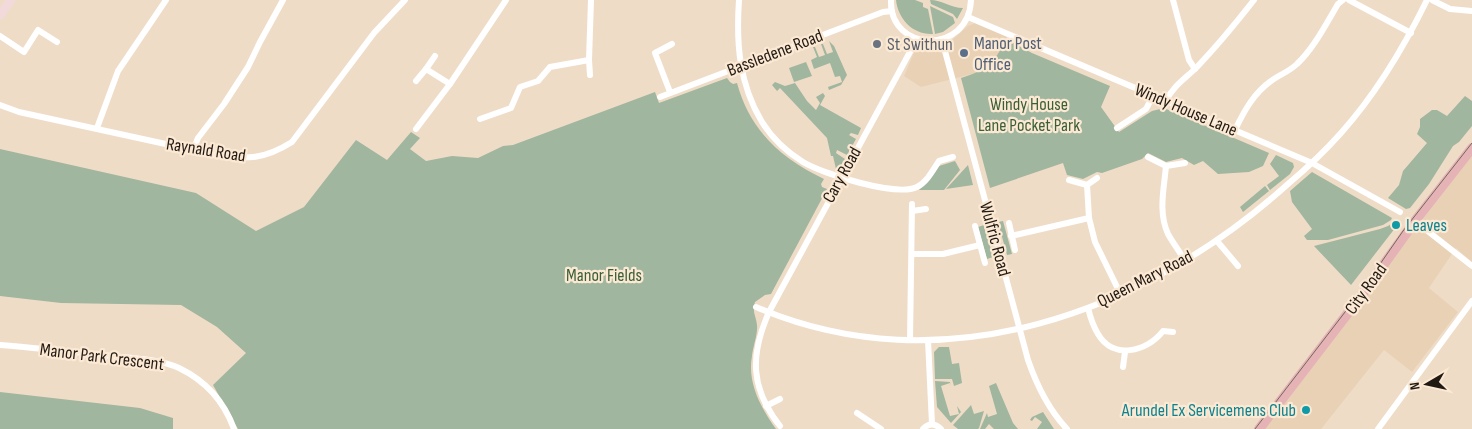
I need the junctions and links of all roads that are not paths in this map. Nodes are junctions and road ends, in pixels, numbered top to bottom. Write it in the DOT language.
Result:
graph roads {
  1 [pos="166,0"];
  2 [pos="283,0"];
  3 [pos="405,0"];
  4 [pos="506,0"];
  5 [pos="591,0"];
  6 [pos="739,0"];
  7 [pos="891,0"];
  8 [pos="971,0"];
  9 [pos="1173,0"];
  10 [pos="1254,0"];
  11 [pos="1343,0"];
  12 [pos="1349,0"];
  13 [pos="1427,0"];
  14 [pos="1432,0"];
  15 [pos="8,1"];
  16 [pos="892,11"];
  17 [pos="1472,11"];
  18 [pos="0,15"];
  19 [pos="968,17"];
  20 [pos="1410,33"];
  21 [pos="0,36"];
  22 [pos="917,39"];
  23 [pos="942,40"];
  24 [pos="57,42"];
  25 [pos="672,44"];
  26 [pos="435,56"];
  27 [pos="589,60"];
  28 [pos="740,66"];
  29 [pos="426,69"];
  30 [pos="1195,69"];
  31 [pos="590,75"];
  32 [pos="416,81"];
  33 [pos="450,84"];
  34 [pos="670,92"];
  35 [pos="1153,96"];
  36 [pos="660,97"];
  37 [pos="1166,101"];
  38 [pos="0,105"];
  39 [pos="480,119"];
  40 [pos="96,128"];
  41 [pos="1117,128"];
  42 [pos="416,129"];
  43 [pos="1235,130"];
  44 [pos="1472,148"];
  45 [pos="193,150"];
  46 [pos="953,157"];
  47 [pos="1148,157"];
  48 [pos="1185,163"];
  49 [pos="1312,163"];
  50 [pos="1166,166"];
  51 [pos="841,178"];
  52 [pos="1097,178"];
  53 [pos="1069,180"];
  54 [pos="1087,186"];
  55 [pos="926,209"];
  56 [pos="1400,212"];
  57 [pos="1089,218"];
  58 [pos="1415,221"];
  59 [pos="1009,223"];
  60 [pos="974,226"];
  61 [pos="1011,236"];
  62 [pos="1217,241"];
  63 [pos="980,245"];
  64 [pos="1015,250"];
  65 [pos="912,254"];
  66 [pos="1185,261"];
  67 [pos="985,262"];
  68 [pos="1238,266"];
  69 [pos="1472,266"];
  70 [pos="1121,295"];
  71 [pos="1472,301"];
  72 [pos="756,307"];
  73 [pos="1088,308"];
  74 [pos="769,312"];
  75 [pos="1020,329"];
  76 [pos="1173,332"];
  77 [pos="910,340"];
  78 [pos="928,340"];
  79 [pos="0,345"];
  80 [pos="1125,352"];
  81 [pos="1123,367"];
  82 [pos="780,399"];
  83 [pos="766,406"];
  84 [pos="857,413"];
  85 [pos="932,424"];
  86 [pos="780,426"];
  87 [pos="234,429"];
  88 [pos="881,429"];
  89 [pos="923,429"];
  90 [pos="941,429"];
  91 [pos="1067,429"];
  92 [pos="1259,429"];
  93 [pos="1378,429"];
  1 -- 40 [label="street"];
  2 -- 45 [label="street"];
  3 -- 45 [label="street, Raynald Road"];
  4 -- 33 [label="street"];
  5 -- 27 [label="street"];
  6 -- 28 [label="street"];
  7 -- 16 [label="street"];
  8 -- 19 [label="street"];
  9 -- 30 [label="street"];
  10 -- 30 [label="street"];
  11 -- 43 [label="street"];
  12 -- 20 [label="street"];
  13 -- 20 [label="street, Queen Mary Road"];
  14 -- 17 [label="street"];
  15 -- 18 [label="street"];
  16 -- 22 [label="street"];
  16 -- 28 [label="street, Bassledene Road"];
  19 -- 23 [label="street"];
  19 -- 35 [label="street, Windy House Lane"];
  20 -- 49 [label="street, Queen Mary Road"];
  21 -- 24 [label="street"];
  22 -- 23 [label="street"];
  22 -- 51 [label="street, Cary Road"];
  23 -- 75 [label="street, Wulfric Road"];
  25 -- 34 [label="street"];
  26 -- 29 [label="street"];
  27 -- 31 [label="street"];
  27 -- 39 [label="street"];
  28 -- 34 [label="street, Bassledene Road"];
  28 -- 51 [label="street"];
  29 -- 32 [label="street"];
  29 -- 33 [label="street"];
  30 -- 37 [label="street"];
  33 -- 42 [label="street"];
  34 -- 36 [label="street, Bassledene Road"];
  35 -- 37 [label="street, Windy House Lane"];
  35 -- 41 [label="street"];
  37 -- 43 [label="street, Windy House Lane"];
  38 -- 40 [label="street, Raynald Road"];
  40 -- 45 [label="street, Raynald Road"];
  43 -- 49 [label="street, Windy House Lane"];
  44 -- 58 [label="main road, City Road"];
  46 -- 51 [label="street"];
  47 -- 50 [label="street"];
  48 -- 50 [label="street"];
  49 -- 56 [label="street, Windy House Lane"];
  49 -- 62 [label="street, Queen Mary Road"];
  50 -- 66 [label="street"];
  51 -- 74 [label="street, Cary Road"];
  52 -- 54 [label="street"];
  53 -- 54 [label="street"];
  54 -- 57 [label="street"];
  55 -- 65 [label="street"];
  57 -- 61 [label="street"];
  57 -- 70 [label="street"];
  58 -- 69 [label="street"];
  58 -- 92 [label="main road, City Road"];
  59 -- 61 [label="street"];
  60 -- 63 [label="street"];
  61 -- 64 [label="street"];
  62 -- 66 [label="street, Queen Mary Road"];
  62 -- 68 [label="street"];
  63 -- 65 [label="street"];
  63 -- 67 [label="street"];
  65 -- 77 [label="street"];
  66 -- 70 [label="street, Queen Mary Road"];
  70 -- 73 [label="street, Queen Mary Road"];
  71 -- 93 [label="street"];
  72 -- 74 [label="street, Queen Mary Road"];
  73 -- 75 [label="street, Queen Mary Road"];
  73 -- 80 [label="street"];
  74 -- 77 [label="street, Queen Mary Road"];
  74 -- 83 [label="street, Cary Road"];
  75 -- 78 [label="street, Queen Mary Road"];
  75 -- 91 [label="street, Wulfric Road"];
  76 -- 80 [label="street"];
  77 -- 78 [label="street, Queen Mary Road"];
  78 -- 85 [label="street"];
  79 -- 87 [label="street, Manor Park Crescent"];
  80 -- 81 [label="street"];
  82 -- 83 [label="street"];
  83 -- 86 [label="street, Cary Road"];
  84 -- 88 [label="street"];
  85 -- 89 [label="street"];
  85 -- 90 [label="street"];
}
